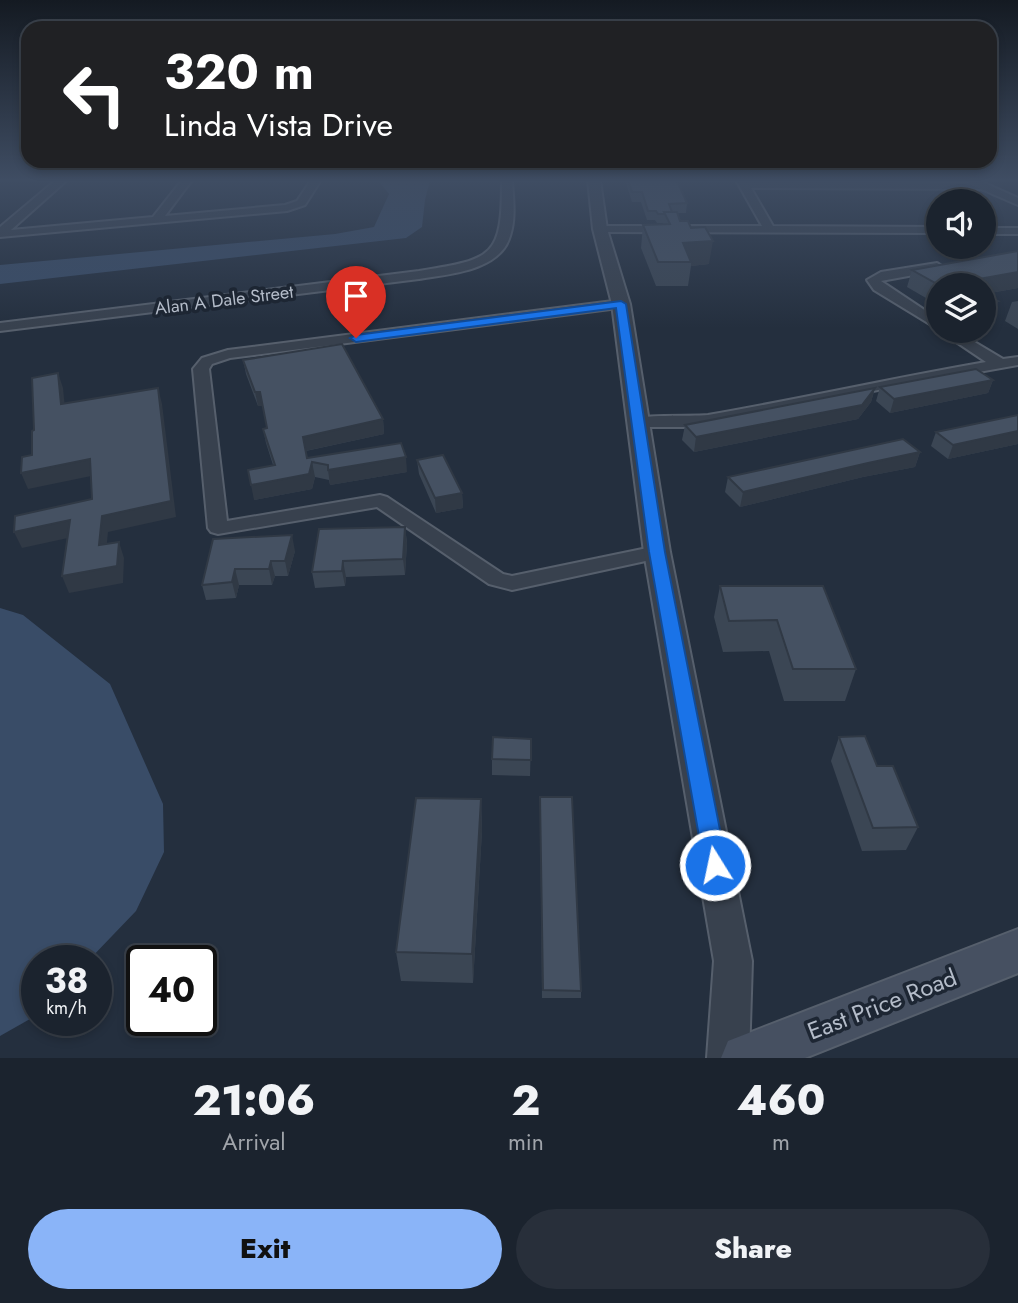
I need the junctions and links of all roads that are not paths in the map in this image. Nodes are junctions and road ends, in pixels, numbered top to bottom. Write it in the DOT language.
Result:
graph roads {
  1 [pos="44,229"];
  2 [pos="505,229"];
  3 [pos="600,229"];
  4 [pos="832,229"];
  5 [pos="926,230"];
  6 [pos="996,231"];
  7 [pos="1018,231"];
  8 [pos="0,233"];
  9 [pos="949,265"];
  10 [pos="621,304"];
  11 [pos="926,317"];
  12 [pos="0,327"];
  13 [pos="966,343"];
  14 [pos="1018,360"];
  15 [pos="1000,364"];
  16 [pos="638,422"];
  17 [pos="657,552"];
  18 [pos="1018,951"];
  19 [pos="728,1058"];
  20 [pos="745,1058"];
  1 -- 8 [label="street"];
  2 -- 12 [label="street, Alan A Dale Street"];
  3 -- 10 [label="street"];
  4 -- 5 [label="street"];
  6 -- 7 [label="street"];
  9 -- 11 [label="street"];
  10 -- 16 [label="street"];
  10 -- 17 [label="street"];
  13 -- 15 [label="street"];
  14 -- 15 [label="street"];
  15 -- 16 [label="street"];
  16 -- 17 [label="street"];
  17 -- 19 [label="street"];
  18 -- 20 [label="main road, East Price Road"];
}
